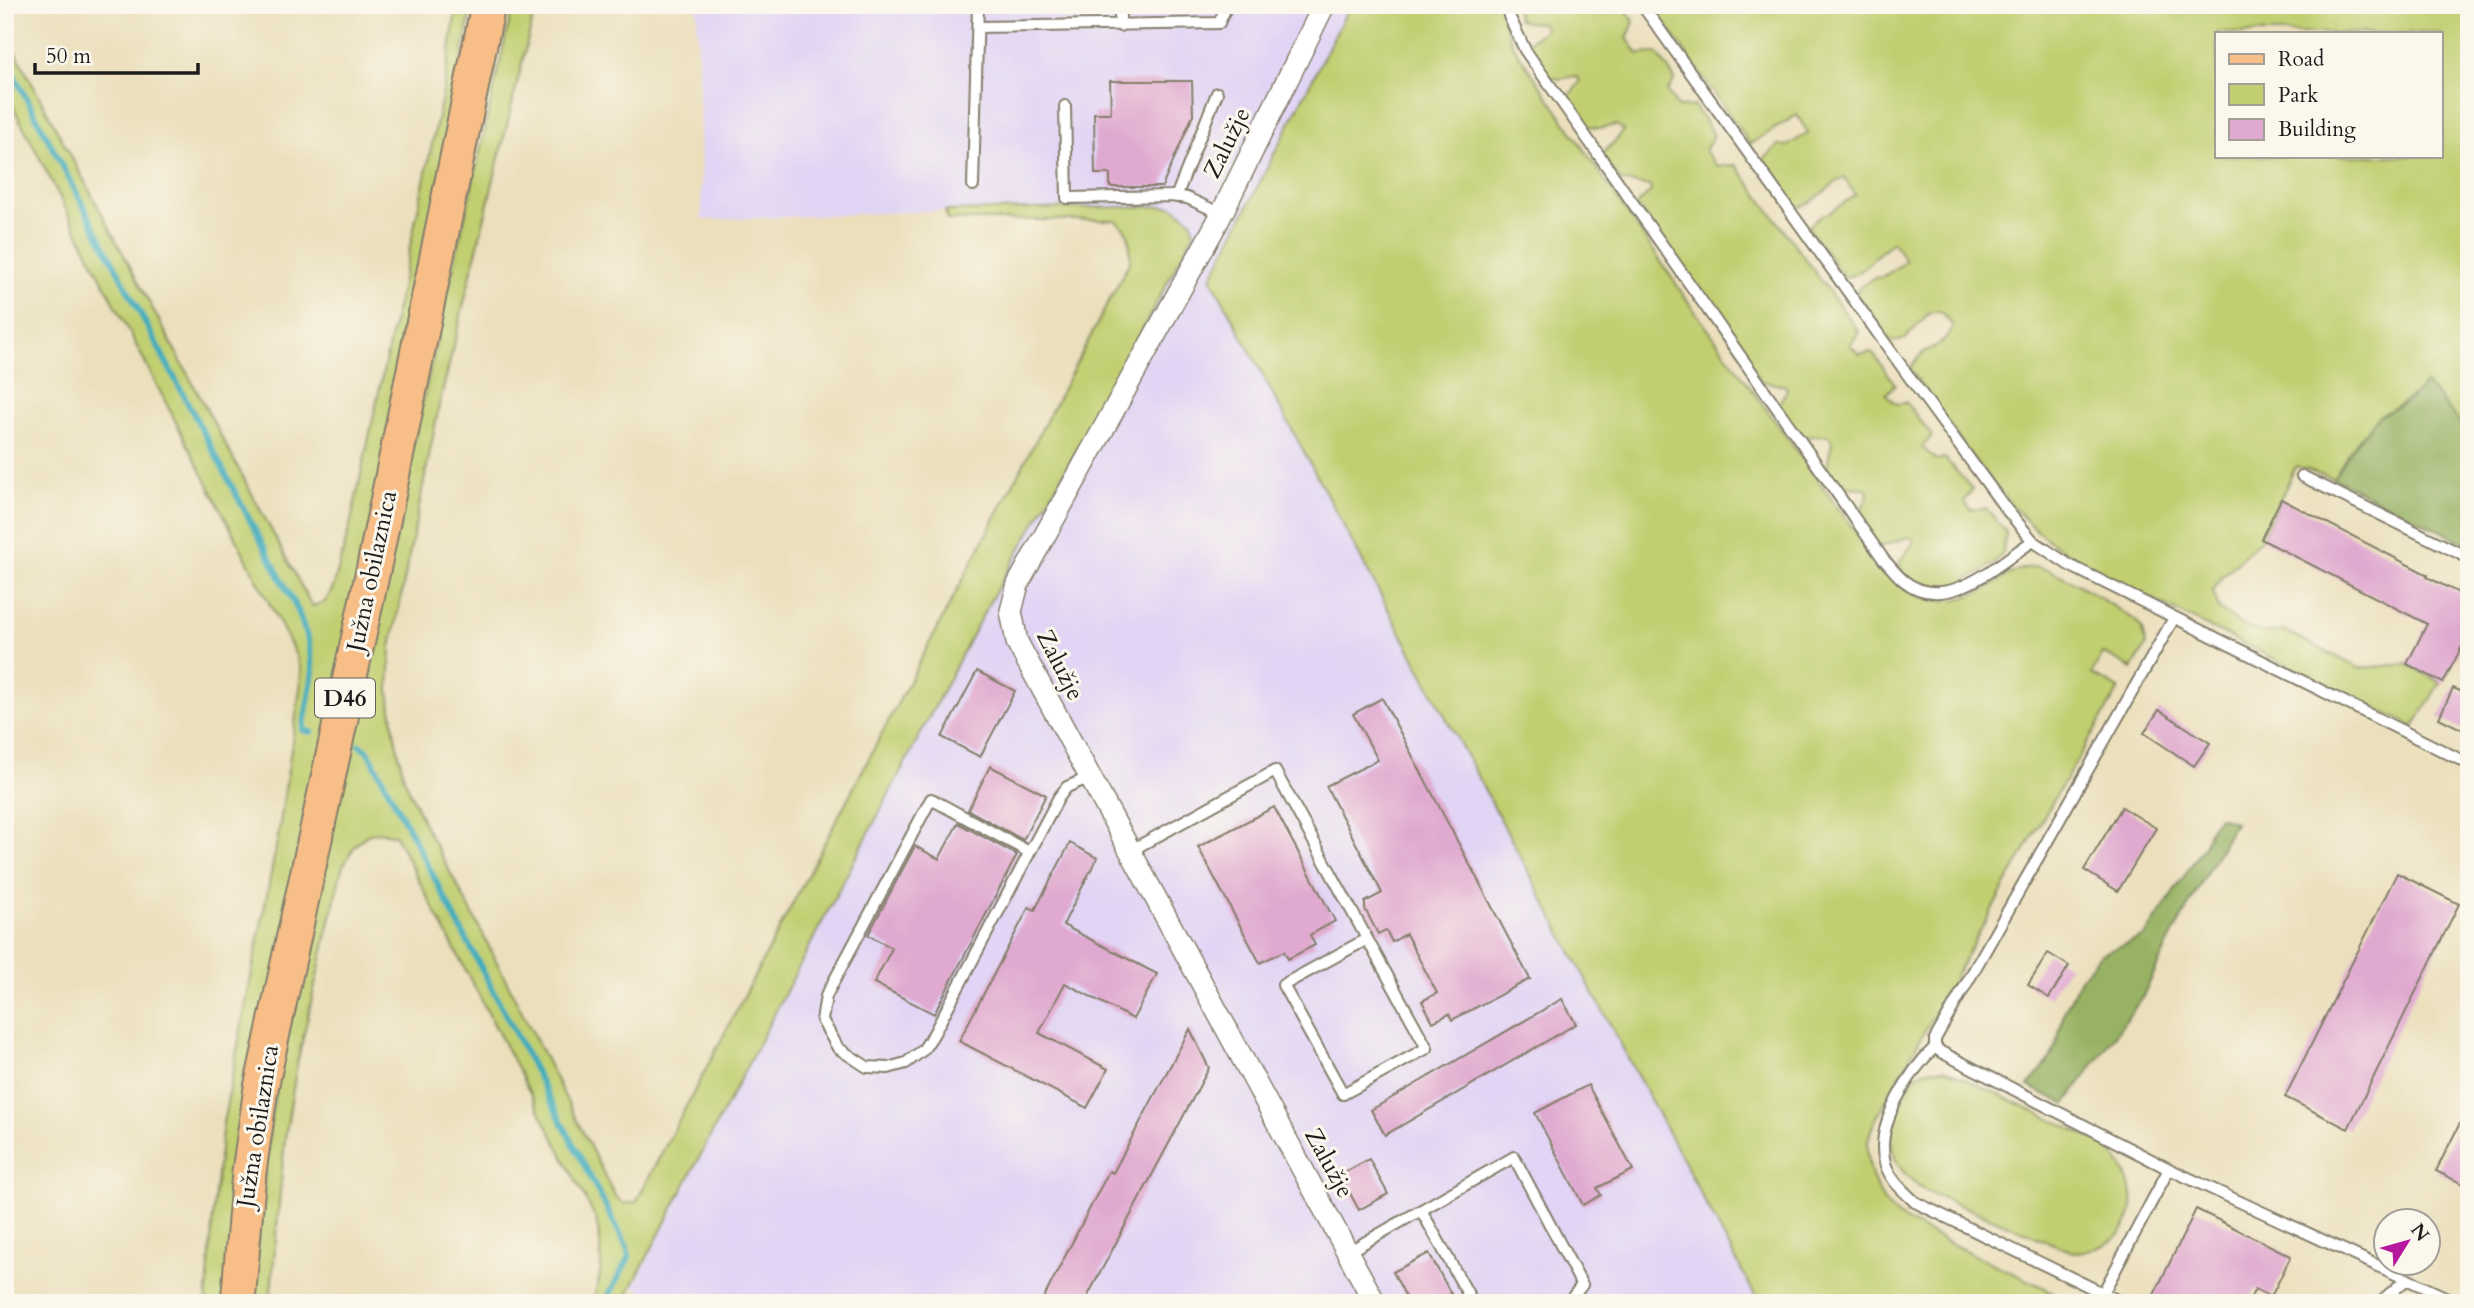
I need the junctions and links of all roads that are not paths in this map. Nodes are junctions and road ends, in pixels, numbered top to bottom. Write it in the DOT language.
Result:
graph roads {
  1 [pos="488,5"];
  2 [pos="978,5"];
  3 [pos="1120,5"];
  4 [pos="1227,5"];
  5 [pos="1324,5"];
  6 [pos="1509,5"];
  7 [pos="1642,5"];
  8 [pos="1120,26"];
  9 [pos="978,27"];
  10 [pos="1217,93"];
  11 [pos="1065,106"];
  12 [pos="973,185"];
  13 [pos="1176,197"];
  14 [pos="1222,214"];
  15 [pos="2302,476"];
  16 [pos="2033,541"];
  17 [pos="2469,558"];
  18 [pos="2174,618"];
  19 [pos="2469,764"];
  20 [pos="1090,777"];
  21 [pos="1130,851"];
  22 [pos="1029,852"];
  23 [pos="1367,939"];
  24 [pos="1935,1047"];
  25 [pos="2169,1169"];
  26 [pos="1421,1210"];
  27 [pos="1348,1252"];
  28 [pos="2407,1279"];
  29 [pos="2103,1293"];
  30 [pos="238,1303"];
  31 [pos="1376,1303"];
  32 [pos="1473,1303"];
  33 [pos="1568,1303"];
  34 [pos="2123,1303"];
  35 [pos="2379,1303"];
  36 [pos="2458,1303"];
  1 -- 30 [label="main road, Južna obilaznica / D46"];
  2 -- 9 [label="lane"];
  3 -- 8 [label="lane"];
  4 -- 8 [label="lane"];
  5 -- 14 [label="street, Zalužje"];
  6 -- 16 [label="lane"];
  7 -- 16 [label="lane"];
  8 -- 9 [label="lane"];
  9 -- 12 [label="lane"];
  10 -- 13 [label="lane"];
  11 -- 13 [label="lane"];
  13 -- 14 [label="lane"];
  14 -- 20 [label="street, Zalužje"];
  15 -- 17 [label="lane"];
  16 -- 18 [label="lane"];
  18 -- 19 [label="lane"];
  18 -- 24 [label="lane"];
  20 -- 21 [label="street, Zalužje"];
  20 -- 22 [label="lane"];
  21 -- 23 [label="lane"];
  21 -- 27 [label="street, Zalužje"];
  22 -- 22 [label="lane"];
  23 -- 23 [label="lane"];
  24 -- 25 [label="lane"];
  24 -- 29 [label="lane"];
  25 -- 28 [label="lane"];
  25 -- 29 [label="lane"];
  26 -- 27 [label="lane"];
  26 -- 32 [label="lane"];
  26 -- 33 [label="lane"];
  27 -- 31 [label="street, Zalužje"];
  28 -- 35 [label="lane"];
  28 -- 36 [label="lane"];
  29 -- 34 [label="lane"];
}
